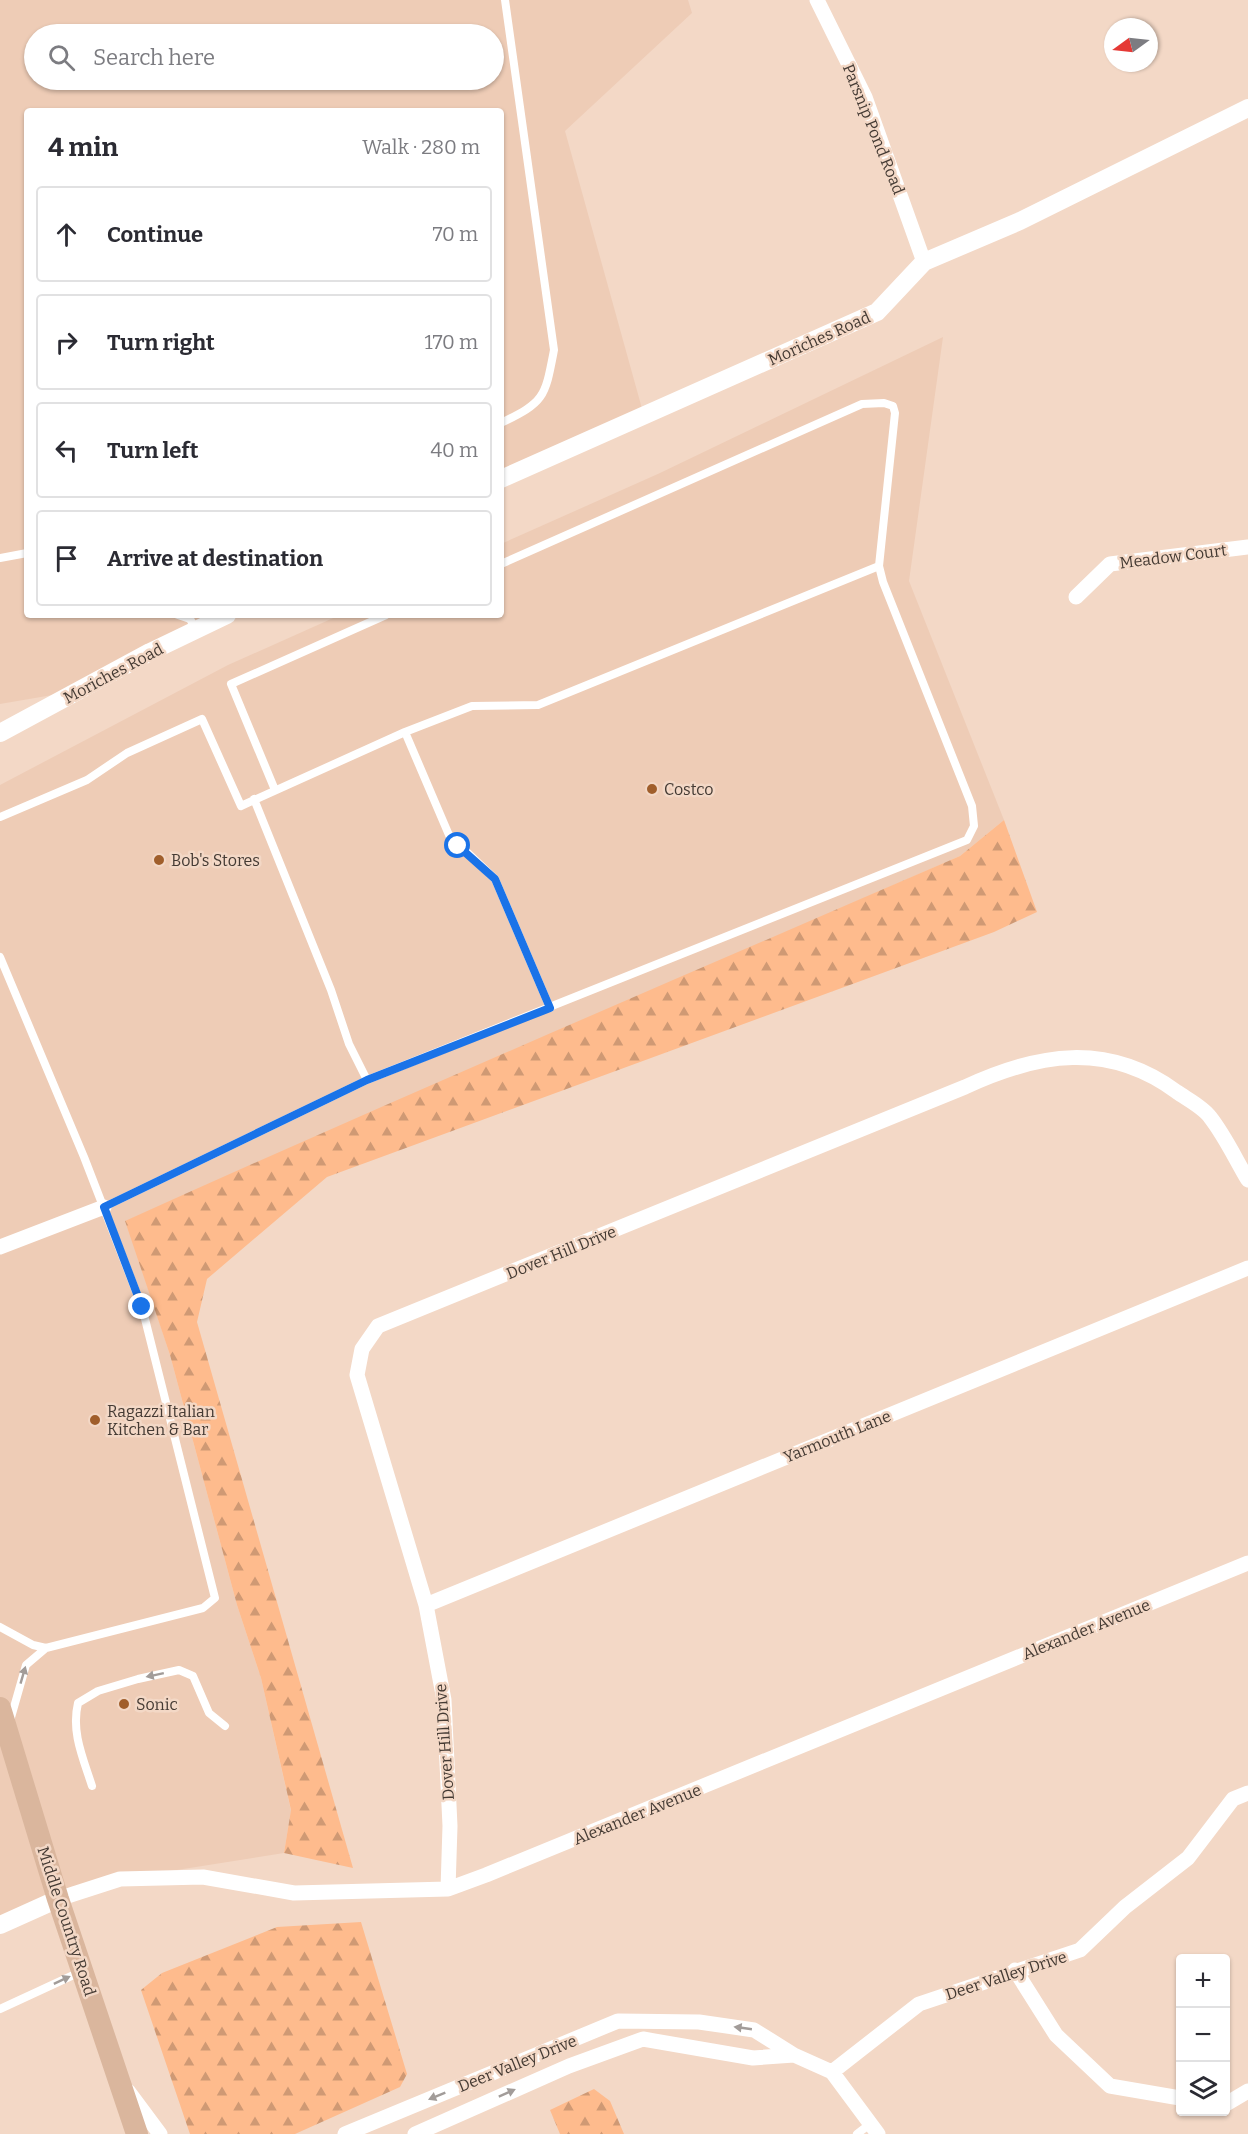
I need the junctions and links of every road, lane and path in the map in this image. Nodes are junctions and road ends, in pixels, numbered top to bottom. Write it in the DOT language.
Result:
graph roads {
  1 [pos="506,0"];
  2 [pos="817,0"];
  3 [pos="1248,108"];
  4 [pos="924,262"];
  5 [pos="504,422"];
  6 [pos="504,478"];
  7 [pos="1248,546"];
  8 [pos="24,554"];
  9 [pos="0,558"];
  10 [pos="504,563"];
  11 [pos="879,566"];
  12 [pos="1076,597"];
  13 [pos="212,618"];
  14 [pos="379,618"];
  15 [pos="193,622"];
  16 [pos="405,732"];
  17 [pos="0,733"];
  18 [pos="275,790"];
  19 [pos="254,799"];
  20 [pos="0,817"];
  21 [pos="0,957"];
  22 [pos="550,1008"];
  23 [pos="367,1080"];
  24 [pos="1248,1180"];
  25 [pos="104,1207"];
  26 [pos="0,1247"];
  27 [pos="1248,1268"];
  28 [pos="1248,1563"];
  29 [pos="426,1605"];
  30 [pos="0,1627"];
  31 [pos="46,1648"];
  32 [pos="0,1708"];
  33 [pos="225,1726"];
  34 [pos="7,1731"];
  35 [pos="92,1786"];
  36 [pos="1248,1793"];
  37 [pos="448,1889"];
  38 [pos="58,1899"];
  39 [pos="0,1924"];
  40 [pos="1015,1970"];
  41 [pos="82,1971"];
  42 [pos="0,2008"];
  43 [pos="794,2055"];
  44 [pos="832,2072"];
  45 [pos="118,2078"];
  46 [pos="1248,2091"];
  47 [pos="1176,2097"];
  48 [pos="1230,2102"];
  49 [pos="874,2129"];
  50 [pos="136,2134"];
  51 [pos="160,2134"];
  52 [pos="345,2134"];
  53 [pos="416,2134"];
  54 [pos="857,2134"];
  1 -- 5 [label="lane"];
  2 -- 4 [label="street, Parsnip Pond Road"];
  3 -- 4 [label="street, Moriches Road"];
  4 -- 6 [label="street, Moriches Road"];
  7 -- 12 [label="street, Meadow Court"];
  8 -- 9 [label="lane"];
  10 -- 11 [label="lane"];
  11 -- 16 [label="lane"];
  11 -- 22 [label="lane"];
  13 -- 15 [label="street, Moriches Road"];
  14 -- 18 [label="lane"];
  15 -- 17 [label="street, Moriches Road"];
  16 -- 18 [label="lane"];
  16 -- 22 [label="lane"];
  18 -- 19 [label="lane"];
  19 -- 20 [label="lane"];
  19 -- 23 [label="lane"];
  21 -- 25 [label="lane"];
  22 -- 23 [label="lane"];
  23 -- 25 [label="lane"];
  24 -- 29 [label="street, Dover Hill Drive"];
  25 -- 26 [label="street"];
  25 -- 31 [label="lane"];
  27 -- 29 [label="street, Yarmouth Lane"];
  28 -- 37 [label="street, Alexander Avenue"];
  29 -- 37 [label="street, Dover Hill Drive"];
  30 -- 31 [label="lane"];
  34 -- 31 [label="lane, one-way"];
  32 -- 34 [label="main road, Middle Country Road"];
  33 -- 35 [label="lane, one-way"];
  34 -- 38 [label="main road, Middle Country Road"];
  36 -- 40 [label="street, Deer Valley Drive"];
  37 -- 38 [label="street, Alexander Avenue"];
  38 -- 39 [label="street, Alexander Avenue"];
  38 -- 41 [label="main road, Middle Country Road"];
  40 -- 44 [label="street, Deer Valley Drive"];
  40 -- 47 [label="street"];
  42 -- 41 [label="lane, one-way"];
  41 -- 45 [label="main road, Middle Country Road"];
  43 -- 44 [label="street, Deer Valley Drive"];
  43 -- 52 [label="street, Deer Valley Drive, one-way"];
  53 -- 43 [label="street, Deer Valley Drive, one-way"];
  44 -- 49 [label="street, Deer Valley Drive"];
  45 -- 50 [label="main road, Middle Country Road"];
  45 -- 51 [label="street"];
  46 -- 48 [label="street"];
  49 -- 54 [label="lane"];
}
